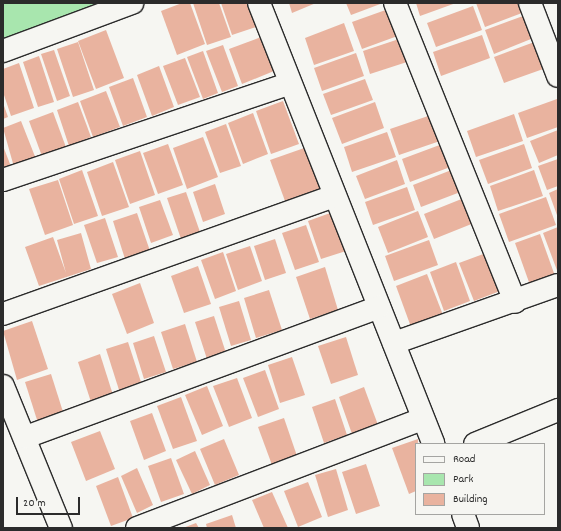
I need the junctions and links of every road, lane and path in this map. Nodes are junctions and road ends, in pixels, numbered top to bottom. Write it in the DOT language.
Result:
graph roads {
  1 [pos="132,3"];
  2 [pos="259,3"];
  3 [pos="395,3"];
  4 [pos="530,3"];
  5 [pos="3,51"];
  6 [pos="558,76"];
  7 [pos="289,84"];
  8 [pos="3,180"];
  9 [pos="334,196"];
  10 [pos="558,285"];
  11 [pos="514,302"];
  12 [pos="379,307"];
  13 [pos="3,314"];
  14 [pos="394,343"];
  15 [pos="3,386"];
  16 [pos="558,410"];
  17 [pos="423,419"];
  18 [pos="26,437"];
  19 [pos="434,443"];
  20 [pos="477,443"];
  21 [pos="463,515"];
  22 [pos="61,528"];
  23 [pos="137,528"];
  24 [pos="468,528"];
  1 -- 5 [label="street"];
  2 -- 7 [label="street"];
  3 -- 11 [label="street"];
  4 -- 6 [label="street"];
  7 -- 8 [label="street"];
  7 -- 9 [label="street"];
  9 -- 12 [label="street"];
  9 -- 13 [label="street"];
  10 -- 11 [label="street"];
  11 -- 14 [label="street"];
  12 -- 14 [label="street"];
  12 -- 18 [label="street"];
  14 -- 17 [label="street"];
  15 -- 18 [label="street"];
  16 -- 20 [label="street"];
  17 -- 19 [label="street"];
  17 -- 23 [label="street"];
  18 -- 22 [label="street"];
  21 -- 24 [label="street"];
}
